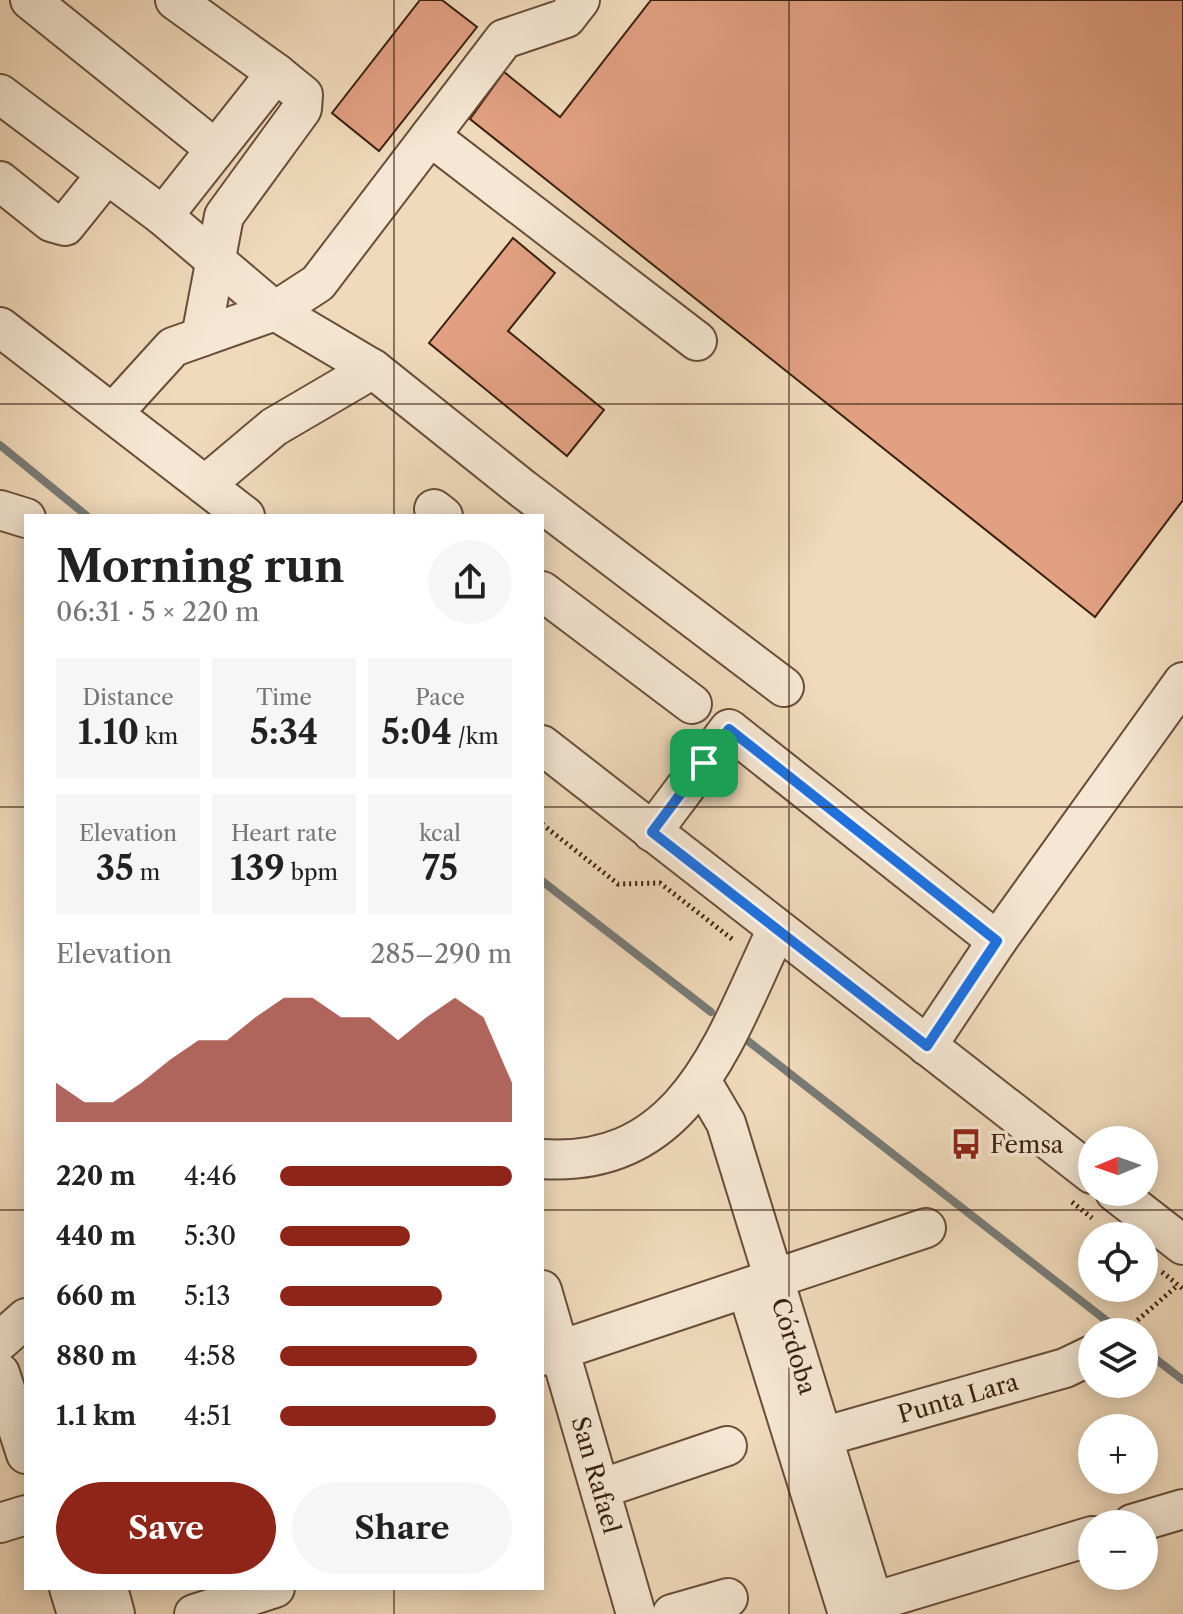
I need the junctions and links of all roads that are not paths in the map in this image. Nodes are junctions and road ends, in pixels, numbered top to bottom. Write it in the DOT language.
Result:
graph roads {
  1 [pos="30,0"];
  2 [pos="175,0"];
  3 [pos="580,0"];
  4 [pos="276,73"];
  5 [pos="0,94"];
  6 [pos="430,136"];
  7 [pos="214,148"];
  8 [pos="106,175"];
  9 [pos="0,181"];
  10 [pos="163,216"];
  11 [pos="216,260"];
  12 [pos="275,311"];
  13 [pos="0,327"];
  14 [pos="201,337"];
  15 [pos="697,341"];
  16 [pos="373,369"];
  17 [pos="113,413"];
  18 [pos="205,485"];
  19 [pos="514,503"];
  20 [pos="0,510"];
  21 [pos="242,514"];
  22 [pos="24,517"];
  23 [pos="544,523"];
  24 [pos="544,593"];
  25 [pos="1183,682"];
  26 [pos="784,687"];
  27 [pos="692,704"];
  28 [pos="544,747"];
  29 [pos="652,832"];
  30 [pos="997,941"];
  31 [pos="769,945"];
  32 [pos="927,1046"];
  33 [pos="702,1082"];
  34 [pos="544,1159"];
  35 [pos="1078,1185"];
  36 [pos="1109,1209"];
  37 [pos="926,1228"];
  38 [pos="1183,1245"];
  39 [pos="760,1284"];
  40 [pos="544,1303"];
  41 [pos="24,1320"];
  42 [pos="0,1341"];
  43 [pos="552,1353"];
  44 [pos="1078,1362"];
  45 [pos="0,1373"];
  46 [pos="822,1437"];
  47 [pos="727,1446"];
  48 [pos="24,1448"];
  49 [pos="600,1489"];
  50 [pos="1183,1509"];
  51 [pos="24,1516"];
  52 [pos="1158,1516"];
  53 [pos="0,1523"];
  54 [pos="1078,1541"];
  55 [pos="70,1590"];
  56 [pos="109,1590"];
  57 [pos="269,1590"];
  58 [pos="728,1598"];
  59 [pos="866,1610"];
  60 [pos="77,1614"];
  61 [pos="115,1614"];
  62 [pos="194,1614"];
  63 [pos="636,1614"];
  64 [pos="672,1614"];
  1 -- 7 [label="street"];
  2 -- 4 [label="street"];
  3 -- 6 [label="street"];
  4 -- 7 [label="street"];
  4 -- 11 [label="street"];
  5 -- 8 [label="street"];
  6 -- 12 [label="street"];
  6 -- 15 [label="street"];
  7 -- 10 [label="street"];
  8 -- 9 [label="street"];
  8 -- 10 [label="street"];
  10 -- 11 [label="street"];
  11 -- 12 [label="street"];
  11 -- 14 [label="street"];
  12 -- 14 [label="street"];
  12 -- 16 [label="street"];
  13 -- 17 [label="street"];
  14 -- 17 [label="street"];
  16 -- 18 [label="street"];
  16 -- 19 [label="street"];
  17 -- 18 [label="street"];
  18 -- 21 [label="street"];
  20 -- 22 [label="street"];
  23 -- 26 [label="street"];
  24 -- 27 [label="street"];
  25 -- 30 [label="street"];
  28 -- 29 [label="street"];
  29 -- 30 [label="street"];
  29 -- 31 [label="street"];
  30 -- 32 [label="street"];
  31 -- 32 [label="street"];
  31 -- 33 [label="street"];
  32 -- 35 [label="street"];
  33 -- 34 [label="street"];
  33 -- 39 [label="street, Córdoba"];
  36 -- 38 [label="street"];
  37 -- 39 [label="street"];
  39 -- 43 [label="street"];
  39 -- 46 [label="street, Córdoba"];
  39 -- 59 [label="street"];
  40 -- 43 [label="street, San Rafael"];
  41 -- 42 [label="street"];
  43 -- 49 [label="street, San Rafael"];
  44 -- 46 [label="street, Punta Lara"];
  45 -- 48 [label="street"];
  46 -- 59 [label="street, Córdoba"];
  47 -- 49 [label="street"];
  49 -- 63 [label="street, San Rafael"];
  50 -- 52 [label="street"];
  51 -- 53 [label="street"];
  54 -- 59 [label="street"];
  55 -- 60 [label="street"];
  56 -- 61 [label="street"];
  57 -- 62 [label="street"];
  58 -- 64 [label="street"];
}
